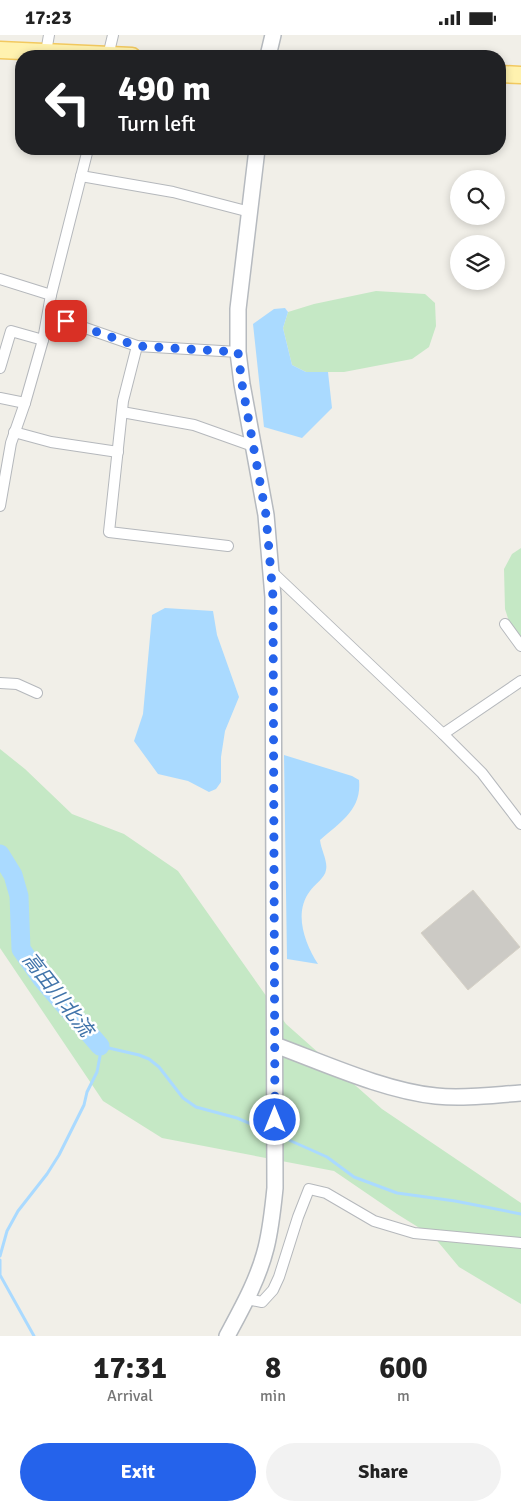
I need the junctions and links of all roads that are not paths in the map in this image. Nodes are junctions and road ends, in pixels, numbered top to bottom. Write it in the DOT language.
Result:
graph roads {
  1 [pos="49,35"];
  2 [pos="113,35"];
  3 [pos="273,35"];
  4 [pos="0,50"];
  5 [pos="46,50"];
  6 [pos="109,50"];
  7 [pos="269,50"];
  8 [pos="15,51"];
  9 [pos="506,74"];
  10 [pos="521,75"];
  11 [pos="86,155"];
  12 [pos="256,155"];
  13 [pos="81,175"];
  14 [pos="250,212"];
  15 [pos="0,279"];
  16 [pos="51,295"];
  17 [pos="48,315"];
  18 [pos="43,340"];
  19 [pos="137,346"];
  20 [pos="238,352"];
  21 [pos="0,368"];
  22 [pos="0,397"];
  23 [pos="25,403"];
  24 [pos="122,412"];
  25 [pos="14,432"];
  26 [pos="0,441"];
  27 [pos="11,443"];
  28 [pos="253,446"];
  29 [pos="118,452"];
  30 [pos="0,505"];
  31 [pos="228,546"];
  32 [pos="272,571"];
  33 [pos="505,624"];
  34 [pos="521,646"];
  35 [pos="521,681"];
  36 [pos="0,683"];
  37 [pos="37,693"];
  38 [pos="443,734"];
  39 [pos="521,824"];
  40 [pos="275,1045"];
  41 [pos="521,1093"];
  42 [pos="521,1243"];
  43 [pos="247,1299"];
  44 [pos="227,1336"];
  1 -- 5 [label="street"];
  2 -- 6 [label="street"];
  3 -- 7 [label="main road"];
  4 -- 8 [label="main road"];
  9 -- 10 [label="main road"];
  11 -- 13 [label="street"];
  12 -- 14 [label="main road"];
  13 -- 14 [label="street"];
  13 -- 16 [label="street"];
  14 -- 20 [label="main road"];
  15 -- 16 [label="street"];
  16 -- 17 [label="street"];
  17 -- 18 [label="street"];
  17 -- 19 [label="street"];
  18 -- 21 [label="street"];
  18 -- 23 [label="street"];
  19 -- 20 [label="street"];
  19 -- 24 [label="street"];
  20 -- 28 [label="main road"];
  22 -- 23 [label="street"];
  23 -- 25 [label="street"];
  24 -- 28 [label="street"];
  24 -- 29 [label="street"];
  25 -- 27 [label="street"];
  25 -- 29 [label="street"];
  26 -- 27 [label="street"];
  27 -- 30 [label="street"];
  28 -- 32 [label="main road"];
  29 -- 31 [label="street"];
  32 -- 38 [label="street"];
  32 -- 40 [label="main road"];
  33 -- 34 [label="street"];
  35 -- 38 [label="street"];
  36 -- 37 [label="street"];
  38 -- 39 [label="street"];
  40 -- 41 [label="main road"];
  40 -- 43 [label="main road"];
  42 -- 43 [label="street"];
  43 -- 44 [label="main road"];
}
